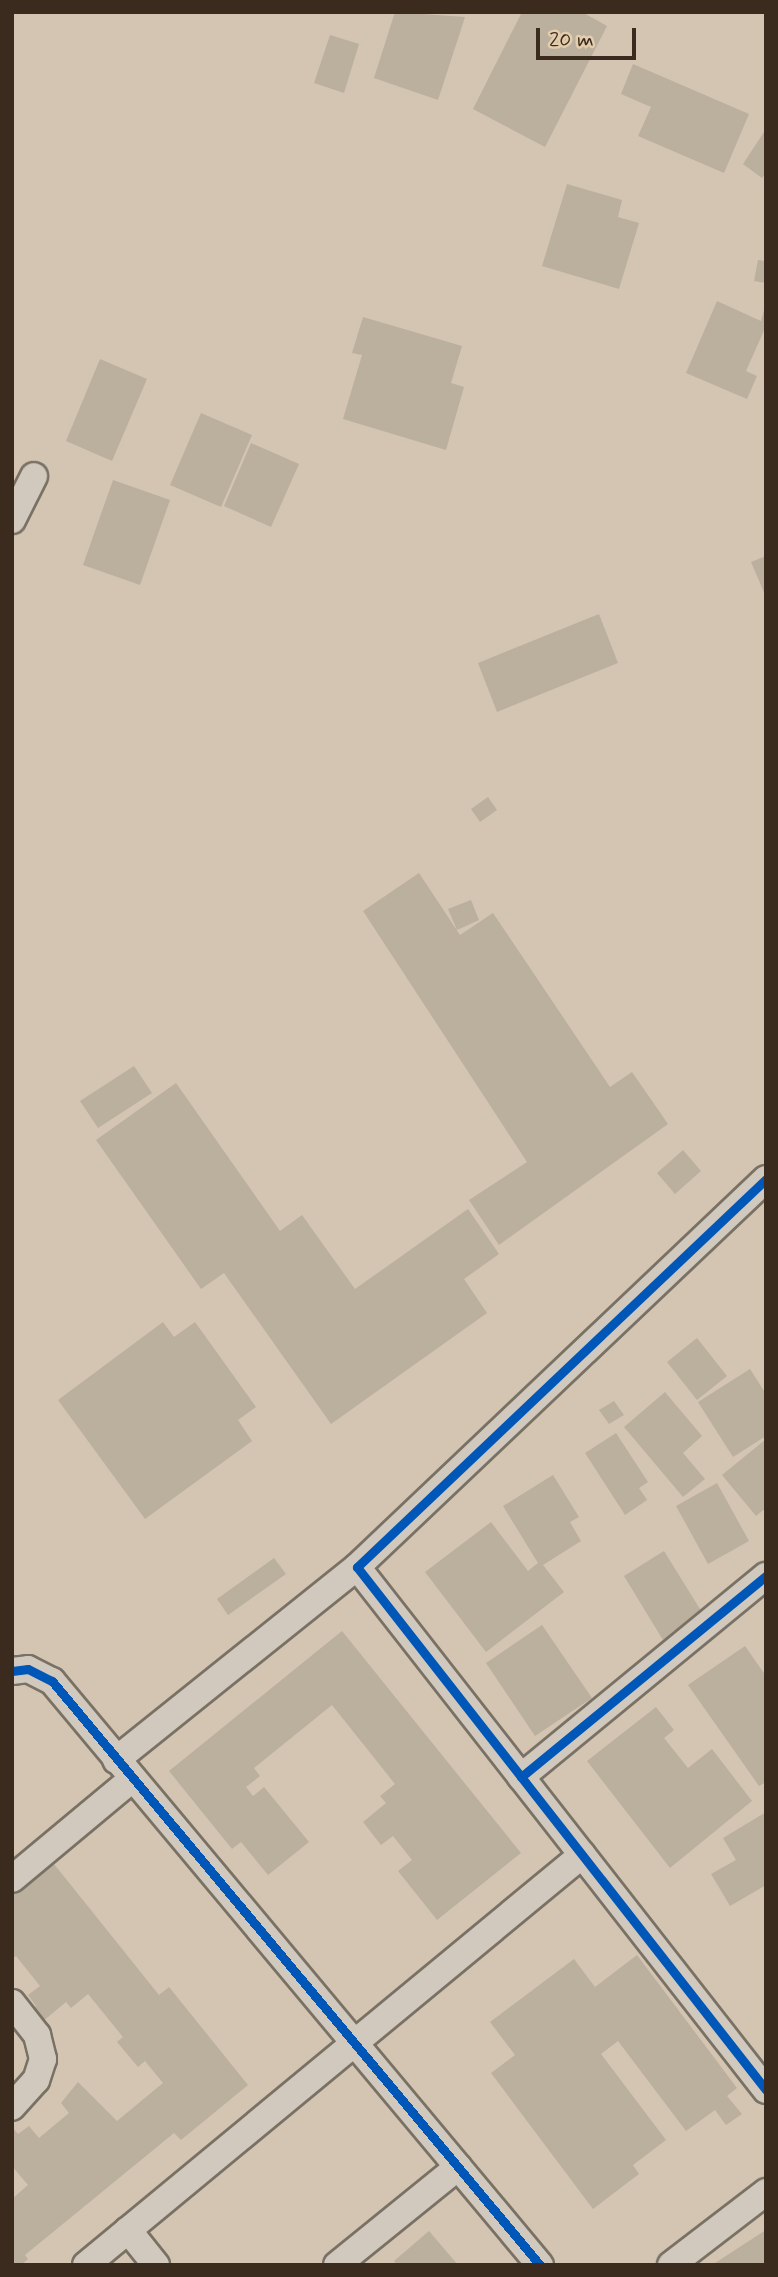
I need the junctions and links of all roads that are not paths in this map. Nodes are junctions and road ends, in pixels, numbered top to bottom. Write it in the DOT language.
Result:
graph roads {
  1 [pos="34,476"];
  2 [pos="12,520"];
  3 [pos="766,1179"];
  4 [pos="357,1567"];
  5 [pos="766,1576"];
  6 [pos="12,1671"];
  7 [pos="124,1769"];
  8 [pos="521,1777"];
  9 [pos="582,1855"];
  10 [pos="12,1879"];
  11 [pos="12,2003"];
  12 [pos="353,2042"];
  13 [pos="766,2090"];
  14 [pos="12,2107"];
  15 [pos="458,2166"];
  16 [pos="766,2192"];
  17 [pos="128,2230"];
  18 [pos="86,2265"];
  19 [pos="156,2265"];
  20 [pos="337,2265"];
  21 [pos="540,2265"];
  22 [pos="671,2265"];
  1 -- 2 [label="street"];
  3 -- 4 [label="street"];
  4 -- 7 [label="street"];
  4 -- 8 [label="street"];
  5 -- 8 [label="street"];
  6 -- 7 [label="street"];
  7 -- 10 [label="street"];
  7 -- 12 [label="street"];
  8 -- 9 [label="street"];
  9 -- 12 [label="street"];
  9 -- 13 [label="street"];
  11 -- 14 [label="street"];
  12 -- 15 [label="street"];
  12 -- 17 [label="street"];
  15 -- 20 [label="street"];
  15 -- 21 [label="street"];
  16 -- 22 [label="street"];
  17 -- 18 [label="street"];
  17 -- 19 [label="street"];
}
